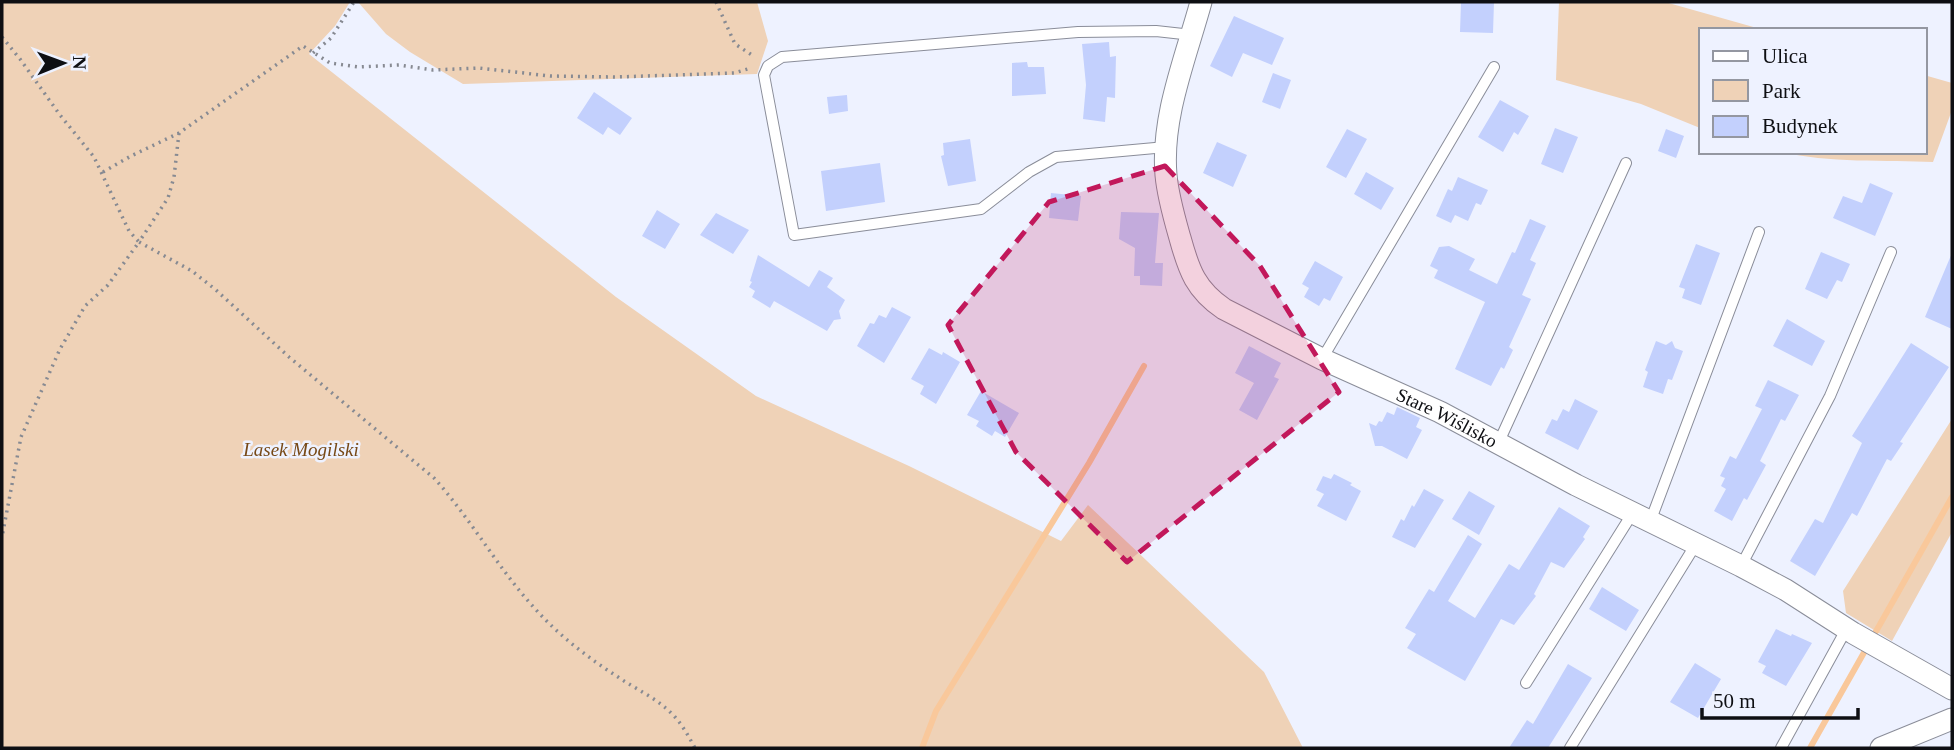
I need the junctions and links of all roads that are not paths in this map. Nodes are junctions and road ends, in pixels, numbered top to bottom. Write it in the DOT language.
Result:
graph roads {
  1 [pos="1200,2"];
  2 [pos="1192,35"];
  3 [pos="1494,67"];
  4 [pos="1166,147"];
  5 [pos="1626,163"];
  6 [pos="1759,232"];
  7 [pos="1891,252"];
  8 [pos="1322,359"];
  9 [pos="1498,444"];
  10 [pos="1641,518"];
  11 [pos="1696,544"];
  12 [pos="1741,566"];
  13 [pos="1850,630"];
  14 [pos="1526,683"];
  15 [pos="1952,689"];
  16 [pos="1952,719"];
  17 [pos="1570,748"];
  18 [pos="1781,748"];
  19 [pos="1881,748"];
  1 -- 2 [label="street, Stare Wiślisko"];
  2 -- 4 [label="street, Stare Wiślisko"];
  2 -- 4 [label="lane"];
  3 -- 8 [label="lane"];
  4 -- 8 [label="street, Stare Wiślisko"];
  5 -- 9 [label="lane"];
  6 -- 10 [label="lane"];
  7 -- 12 [label="lane"];
  8 -- 9 [label="street, Stare Wiślisko"];
  9 -- 10 [label="street, Stare Wiślisko"];
  10 -- 11 [label="street, Stare Wiślisko"];
  10 -- 14 [label="lane"];
  11 -- 12 [label="street, Stare Wiślisko"];
  11 -- 17 [label="lane"];
  12 -- 13 [label="street, Stare Wiślisko"];
  13 -- 15 [label="street, Stare Wiślisko"];
  13 -- 18 [label="lane"];
  16 -- 19 [label="street"];
}
